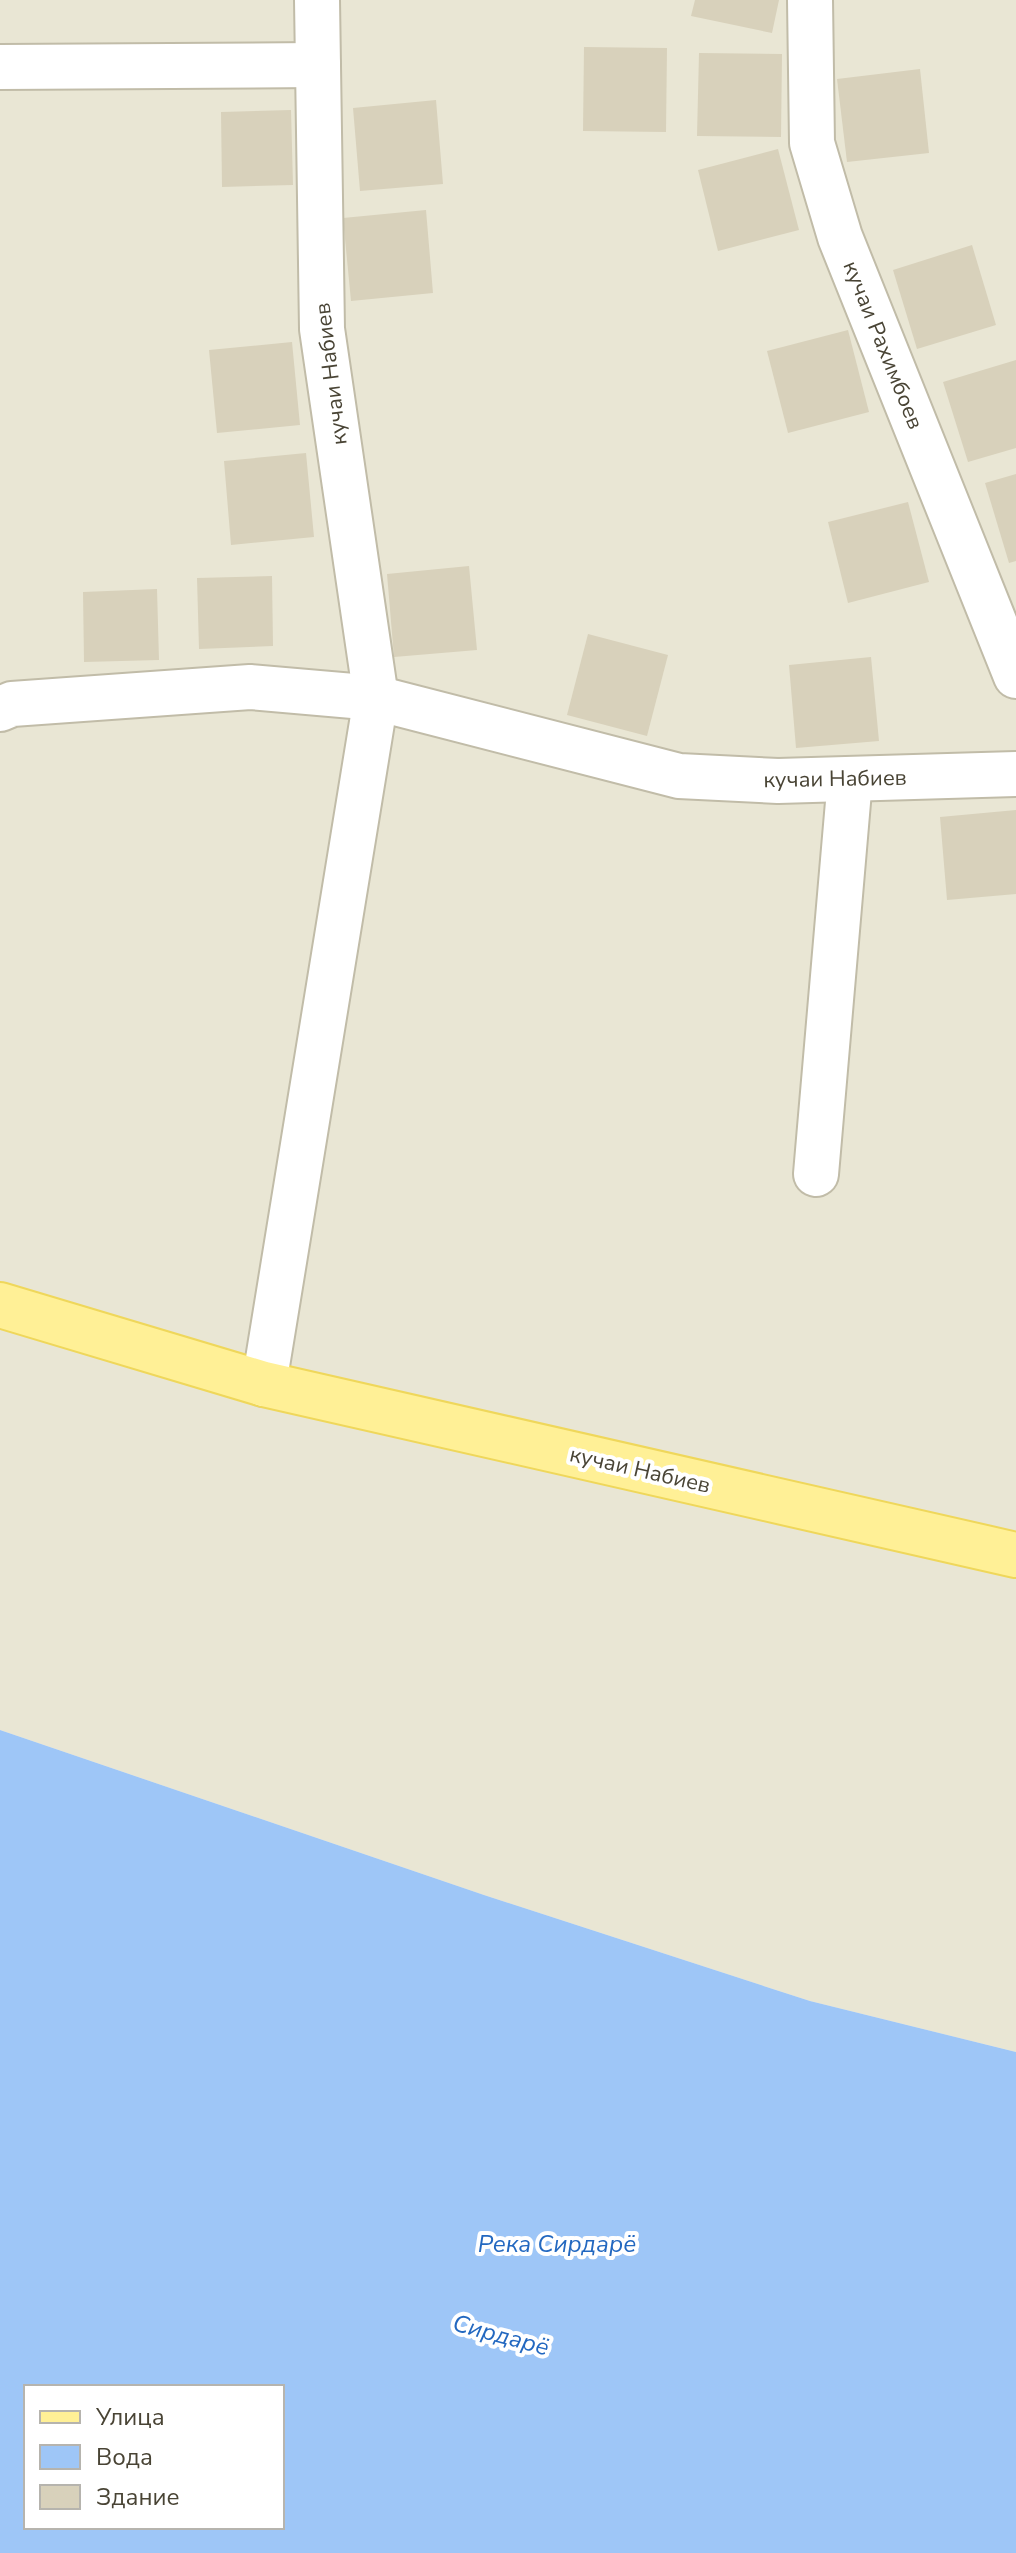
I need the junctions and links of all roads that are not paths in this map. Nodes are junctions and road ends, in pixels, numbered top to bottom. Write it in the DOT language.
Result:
graph roads {
  1 [pos="317,0"];
  2 [pos="810,0"];
  3 [pos="318,65"];
  4 [pos="0,67"];
  5 [pos="1016,676"];
  6 [pos="376,698"];
  7 [pos="0,709"];
  8 [pos="1016,774"];
  9 [pos="850,779"];
  10 [pos="816,1174"];
  11 [pos="0,1305"];
  12 [pos="264,1384"];
  13 [pos="1016,1555"];
  1 -- 3 [label="street, кучаи Набиев"];
  2 -- 5 [label="street, кучаи Рахимбоев"];
  3 -- 4 [label="street"];
  3 -- 6 [label="street, кучаи Набиев"];
  6 -- 7 [label="street, кучаи Набиев"];
  6 -- 9 [label="street, кучаи Набиев"];
  6 -- 12 [label="street, кучаи Набиев"];
  8 -- 9 [label="street, кучаи Набиев"];
  9 -- 10 [label="street"];
  11 -- 12 [label="main road, кучаи Набиев"];
  12 -- 13 [label="main road, кучаи Набиев"];
}
